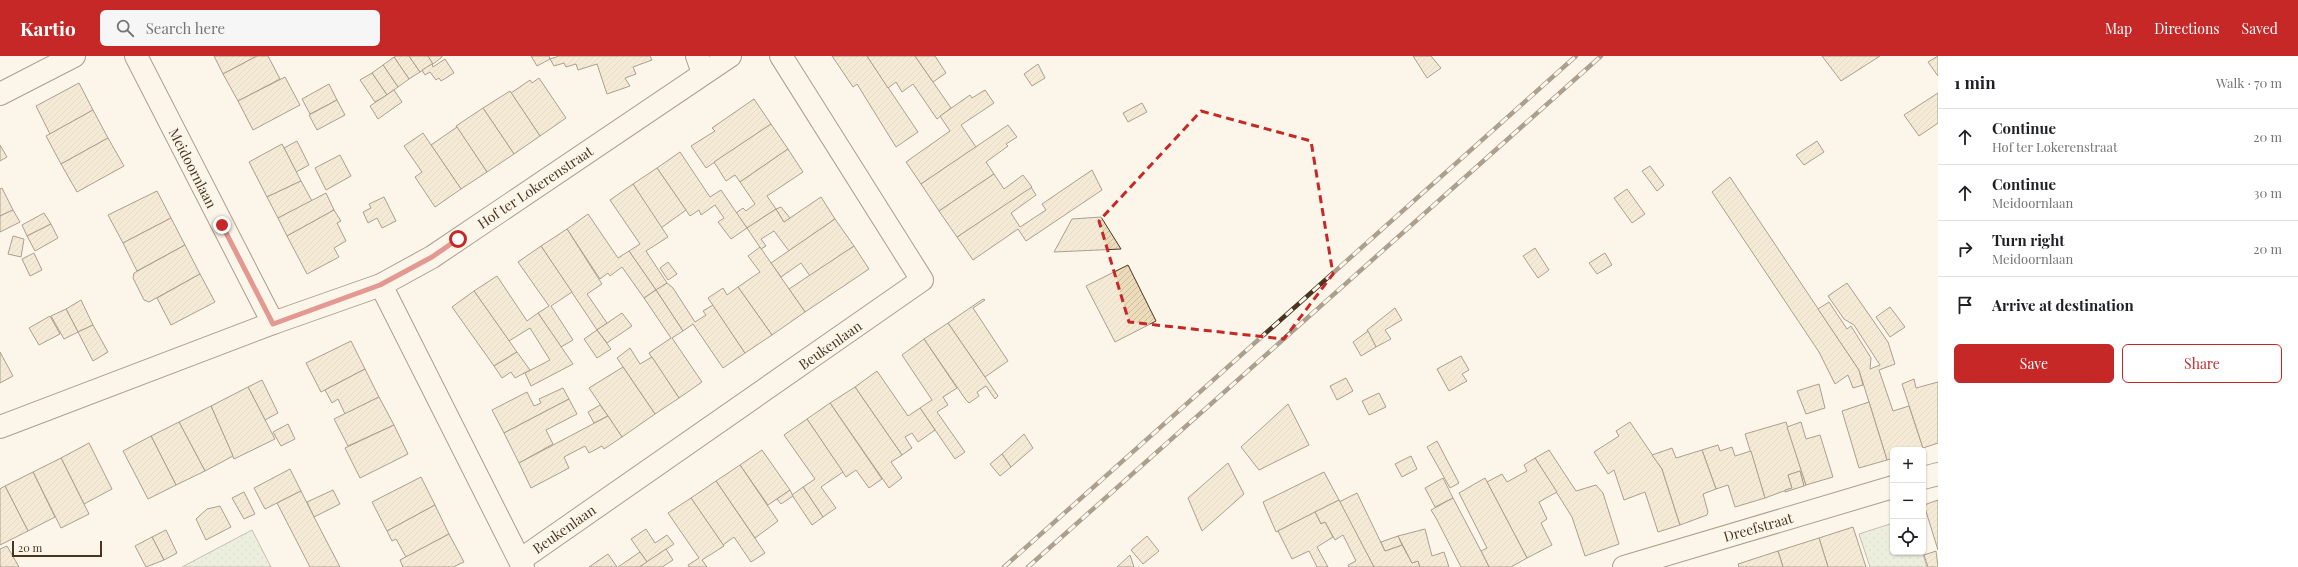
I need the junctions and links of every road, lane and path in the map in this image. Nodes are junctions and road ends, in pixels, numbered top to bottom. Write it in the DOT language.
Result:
graph roads {
  1 [pos="74,56"];
  2 [pos="136,56"];
  3 [pos="730,56"];
  4 [pos="781,56"];
  5 [pos="700,65"];
  6 [pos="0,94"];
  7 [pos="380,285"];
  8 [pos="273,324"];
  9 [pos="0,427"];
  10 [pos="1938,474"];
  11 [pos="1926,477"];
  12 [pos="1890,488"];
  13 [pos="521,564"];
  14 [pos="1624,567"];
  1 -- 6 [label="street"];
  2 -- 8 [label="street, Meidoornlaan"];
  3 -- 5 [label="street, Hof ter Lokerenstraat"];
  4 -- 13 [label="street, Beukenlaan"];
  5 -- 7 [label="street, Hof ter Lokerenstraat"];
  7 -- 8 [label="street"];
  7 -- 13 [label="street"];
  8 -- 9 [label="street"];
  10 -- 11 [label="street"];
  12 -- 14 [label="street, Dreefstraat"];
}
